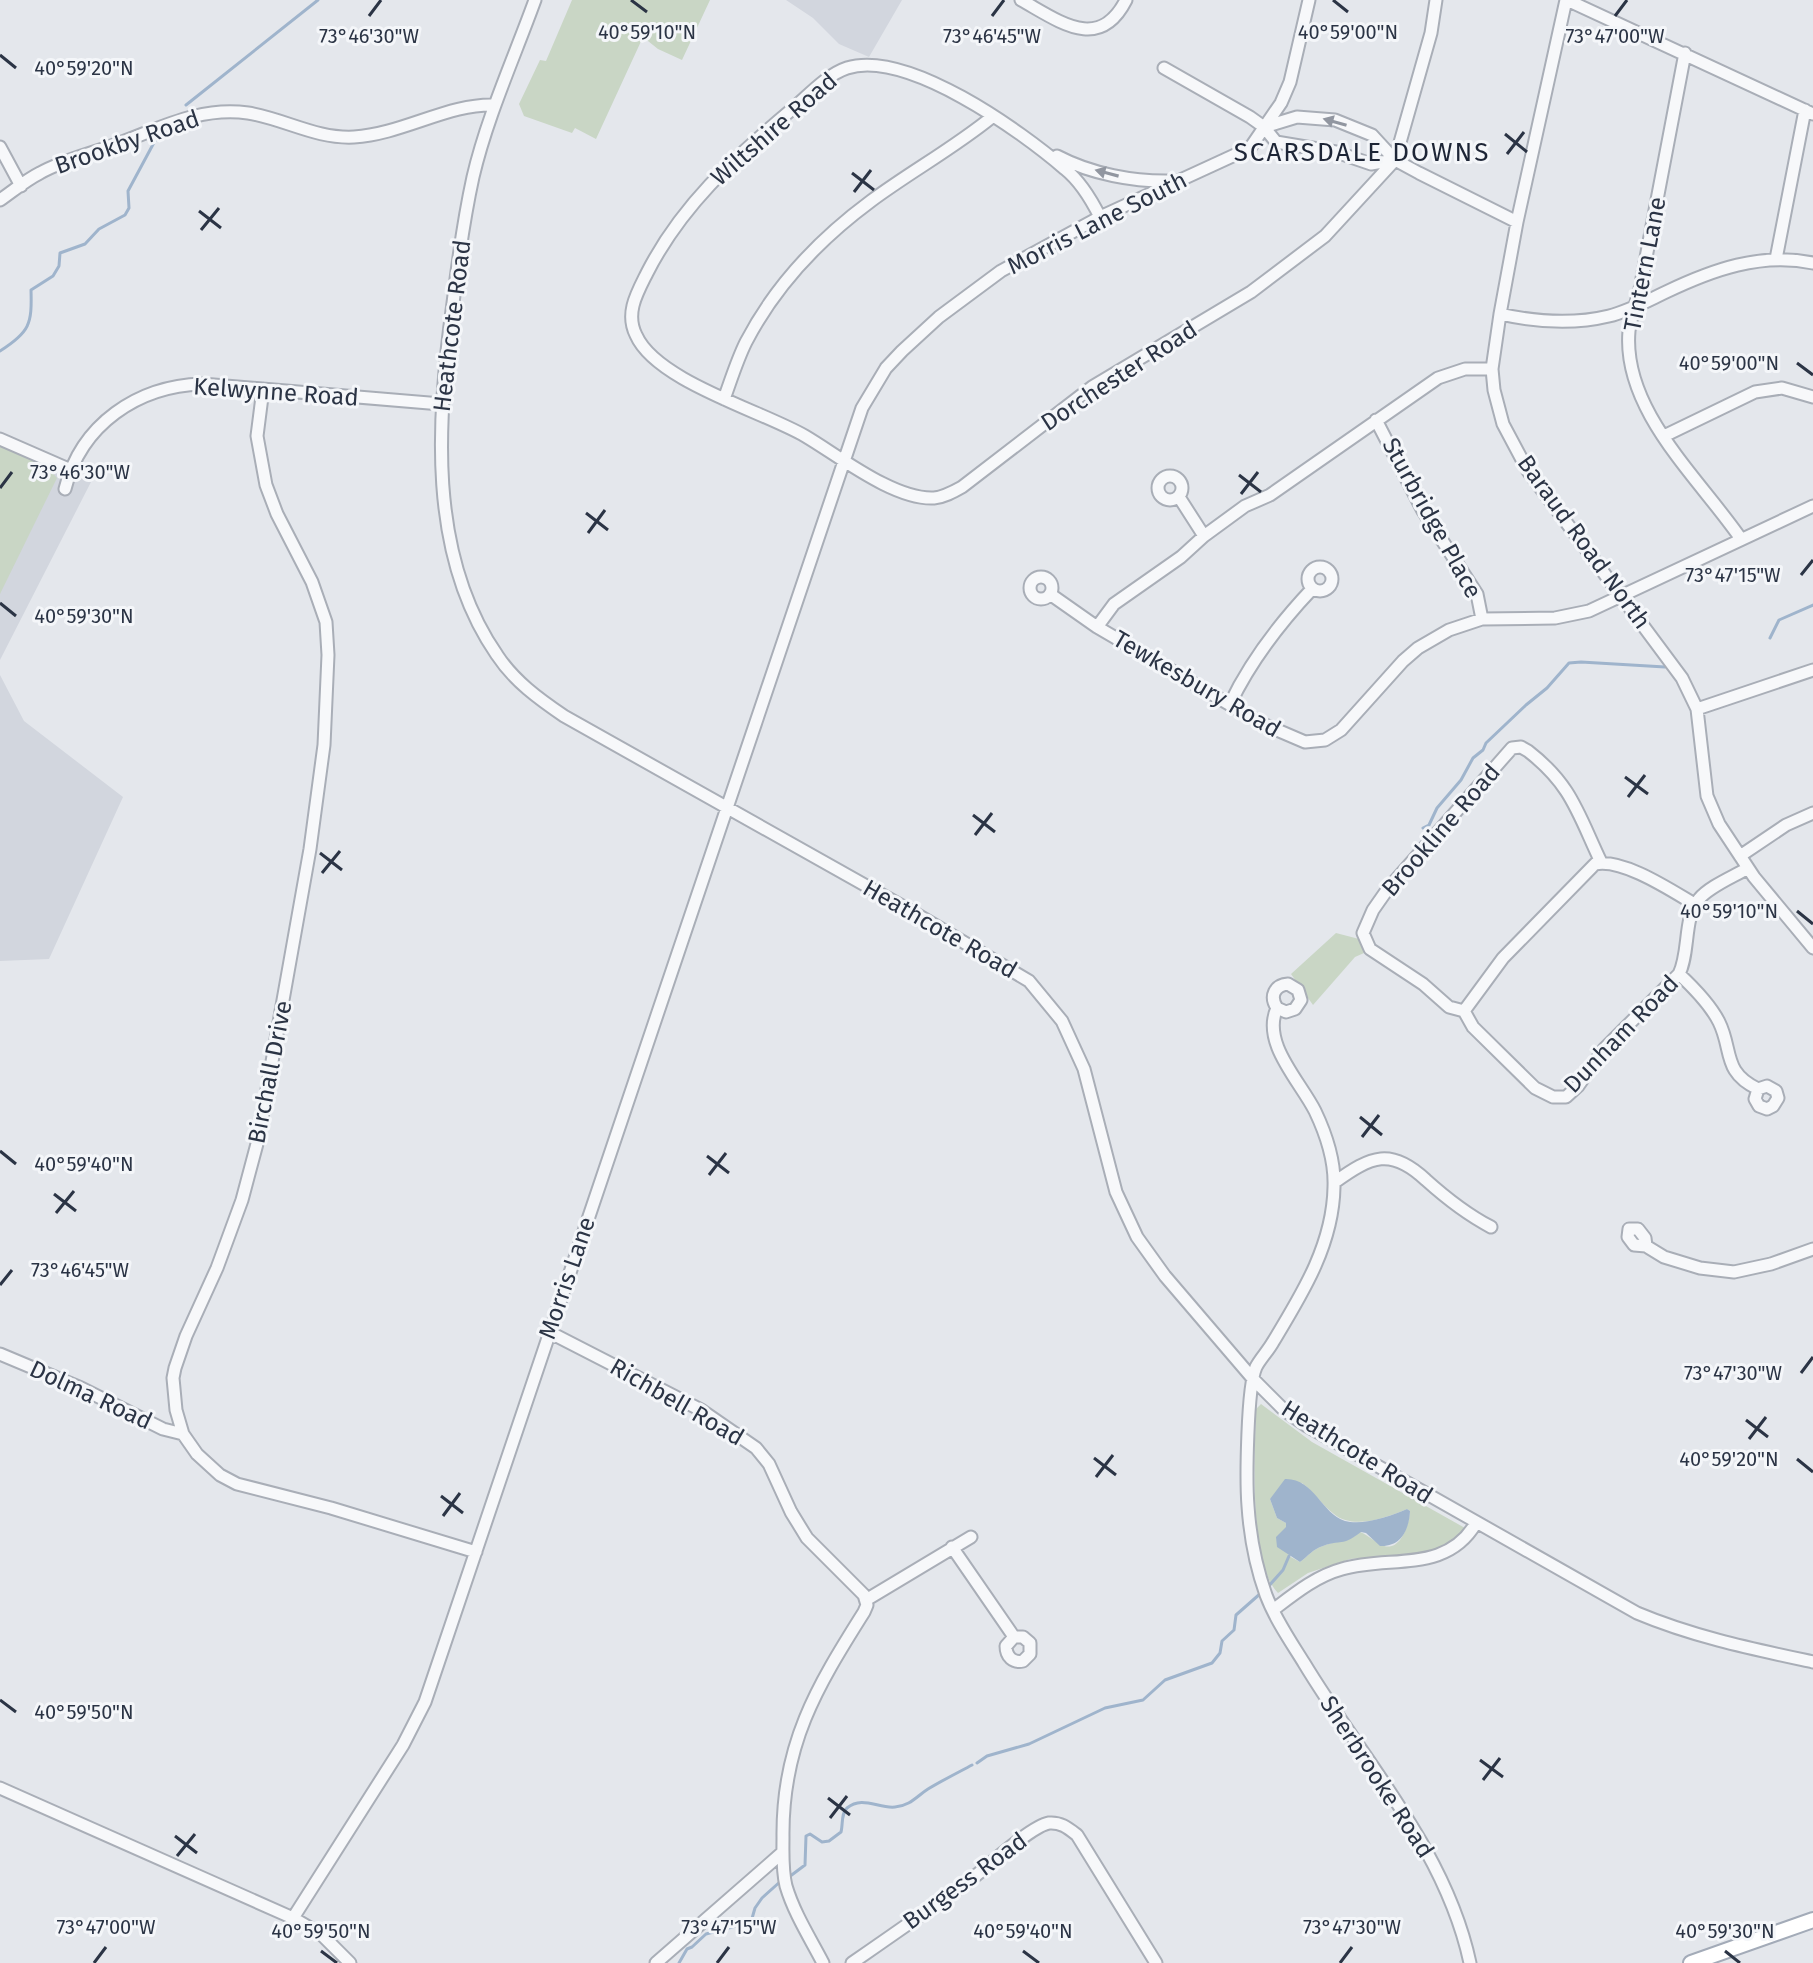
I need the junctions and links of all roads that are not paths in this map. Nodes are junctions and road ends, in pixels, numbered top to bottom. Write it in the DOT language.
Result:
graph roads {
  1 [pos="535,0"];
  2 [pos="1021,0"];
  3 [pos="1126,0"];
  4 [pos="1309,0"];
  5 [pos="1436,0"];
  6 [pos="1567,0"];
  7 [pos="1685,53"];
  8 [pos="1164,68"];
  9 [pos="495,105"];
  10 [pos="1809,112"];
  11 [pos="992,117"];
  12 [pos="1264,127"];
  13 [pos="0,147"];
  14 [pos="1038,148"];
  15 [pos="1395,160"];
  16 [pos="1179,181"];
  17 [pos="21,186"];
  18 [pos="0,200"];
  19 [pos="1100,217"];
  20 [pos="1517,222"];
  21 [pos="1776,259"];
  22 [pos="1813,263"];
  23 [pos="1635,307"];
  24 [pos="1500,314"];
  25 [pos="636,337"];
  26 [pos="1492,369"];
  27 [pos="263,389"];
  28 [pos="1813,397"];
  29 [pos="724,399"];
  30 [pos="441,404"];
  31 [pos="1376,420"];
  32 [pos="1664,436"];
  33 [pos="0,439"];
  34 [pos="843,459"];
  35 [pos="71,470"];
  36 [pos="65,489"];
  37 [pos="1179,497"];
  38 [pos="1813,506"];
  39 [pos="1204,536"];
  40 [pos="1741,539"];
  41 [pos="1312,589"];
  42 [pos="1050,594"];
  43 [pos="1621,594"];
  44 [pos="792,615"];
  45 [pos="1482,619"];
  46 [pos="1097,627"];
  47 [pos="1813,670"];
  48 [pos="1230,704"];
  49 [pos="1697,709"];
  50 [pos="727,808"];
  51 [pos="1813,813"];
  52 [pos="1740,856"];
  53 [pos="1601,862"];
  54 [pos="1748,868"];
  55 [pos="1696,905"];
  56 [pos="1813,948"];
  57 [pos="1679,974"];
  58 [pos="1277,1008"];
  59 [pos="1464,1011"];
  60 [pos="1758,1089"];
  61 [pos="1335,1182"];
  62 [pos="1491,1227"];
  63 [pos="1646,1246"];
  64 [pos="1813,1249"];
  65 [pos="549,1332"];
  66 [pos="0,1354"];
  67 [pos="1254,1380"];
  68 [pos="183,1434"];
  69 [pos="1476,1523"];
  70 [pos="971,1537"];
  71 [pos="952,1547"];
  72 [pos="476,1552"];
  73 [pos="866,1600"];
  74 [pos="1273,1610"];
  75 [pos="1014,1637"];
  76 [pos="1813,1662"];
  77 [pos="0,1788"];
  78 [pos="783,1852"];
  79 [pos="293,1918"];
  80 [pos="1813,1920"];
  81 [pos="1695,1962"];
  82 [pos="350,1963"];
  83 [pos="656,1963"];
  84 [pos="823,1963"];
  85 [pos="852,1963"];
  86 [pos="1156,1963"];
  87 [pos="1470,1963"];
  1 -- 9 [label="street, Heathcote Road"];
  2 -- 3 [label="street"];
  4 -- 12 [label="street, Morris Lane South"];
  5 -- 15 [label="street, Dorchester Road"];
  6 -- 7 [label="street"];
  6 -- 20 [label="street, Baraud Road North"];
  7 -- 10 [label="street"];
  7 -- 23 [label="street, Tintern Lane"];
  8 -- 12 [label="street"];
  9 -- 17 [label="street, Brookby Road"];
  9 -- 30 [label="street, Heathcote Road"];
  10 -- 21 [label="street"];
  11 -- 14 [label="street, Wiltshire Road"];
  11 -- 25 [label="street, Wiltshire Road"];
  11 -- 29 [label="street"];
  12 -- 15 [label="street"];
  15 -- 12 [label="street, one-way"];
  12 -- 16 [label="street, Morris Lane South"];
  13 -- 17 [label="street"];
  16 -- 14 [label="street, Wiltshire Road, one-way"];
  14 -- 19 [label="street, Wiltshire Road"];
  15 -- 20 [label="street"];
  15 -- 34 [label="street, Dorchester Road"];
  16 -- 19 [label="street, Morris Lane South"];
  17 -- 18 [label="street, Brookby Road"];
  19 -- 34 [label="street, Morris Lane South"];
  20 -- 24 [label="street, Baraud Road North"];
  21 -- 22 [label="street"];
  21 -- 23 [label="street"];
  23 -- 24 [label="street"];
  23 -- 32 [label="street, Tintern Lane"];
  24 -- 26 [label="street, Baraud Road North"];
  25 -- 29 [label="street, Dorchester Road"];
  26 -- 31 [label="street"];
  26 -- 43 [label="street, Baraud Road North"];
  27 -- 30 [label="street, Kelwynne Road"];
  27 -- 35 [label="street, Kelwynne Road"];
  27 -- 68 [label="street, Birchall Drive"];
  28 -- 32 [label="street"];
  29 -- 34 [label="street, Dorchester Road"];
  30 -- 50 [label="street, Heathcote Road"];
  31 -- 39 [label="street"];
  31 -- 45 [label="street, Sturbridge Place"];
  32 -- 40 [label="street, Tintern Lane"];
  33 -- 35 [label="street"];
  34 -- 44 [label="street, Morris Lane South"];
  35 -- 36 [label="street, Kelwynne Road"];
  37 -- 39 [label="street"];
  38 -- 40 [label="street, Tewkesbury Road"];
  39 -- 46 [label="street"];
  40 -- 43 [label="street, Tewkesbury Road"];
  41 -- 48 [label="street"];
  42 -- 46 [label="street, Tewkesbury Road"];
  43 -- 45 [label="street, Tewkesbury Road"];
  43 -- 49 [label="street, Baraud Road North"];
  44 -- 50 [label="street, Morris Lane"];
  45 -- 48 [label="street, Tewkesbury Road"];
  46 -- 48 [label="street, Tewkesbury Road"];
  47 -- 49 [label="street"];
  49 -- 52 [label="street"];
  50 -- 65 [label="street, Morris Lane"];
  50 -- 67 [label="street, Heathcote Road"];
  51 -- 52 [label="street"];
  52 -- 54 [label="street"];
  53 -- 55 [label="street"];
  53 -- 59 [label="street"];
  53 -- 59 [label="street, Brookline Road"];
  54 -- 55 [label="street"];
  54 -- 56 [label="street"];
  55 -- 57 [label="street, Dunham Road"];
  57 -- 59 [label="street, Dunham Road"];
  57 -- 60 [label="street"];
  58 -- 61 [label="street, Sherbrooke Road"];
  61 -- 62 [label="street"];
  61 -- 67 [label="street, Sherbrooke Road"];
  63 -- 64 [label="street"];
  65 -- 72 [label="street, Morris Lane"];
  65 -- 73 [label="street, Richbell Road"];
  66 -- 68 [label="street, Dolma Road"];
  67 -- 69 [label="street, Heathcote Road"];
  67 -- 74 [label="street, Sherbrooke Road"];
  68 -- 72 [label="street, Birchall Drive"];
  69 -- 74 [label="street"];
  69 -- 76 [label="street, Heathcote Road"];
  70 -- 71 [label="street"];
  71 -- 73 [label="street"];
  71 -- 75 [label="street"];
  72 -- 79 [label="street, Morris Lane"];
  73 -- 78 [label="street"];
  74 -- 87 [label="street, Sherbrooke Road"];
  77 -- 79 [label="street"];
  78 -- 83 [label="street"];
  78 -- 84 [label="street"];
  79 -- 82 [label="street"];
  80 -- 81 [label="main road"];
  85 -- 86 [label="street, Burgess Road"];
}
